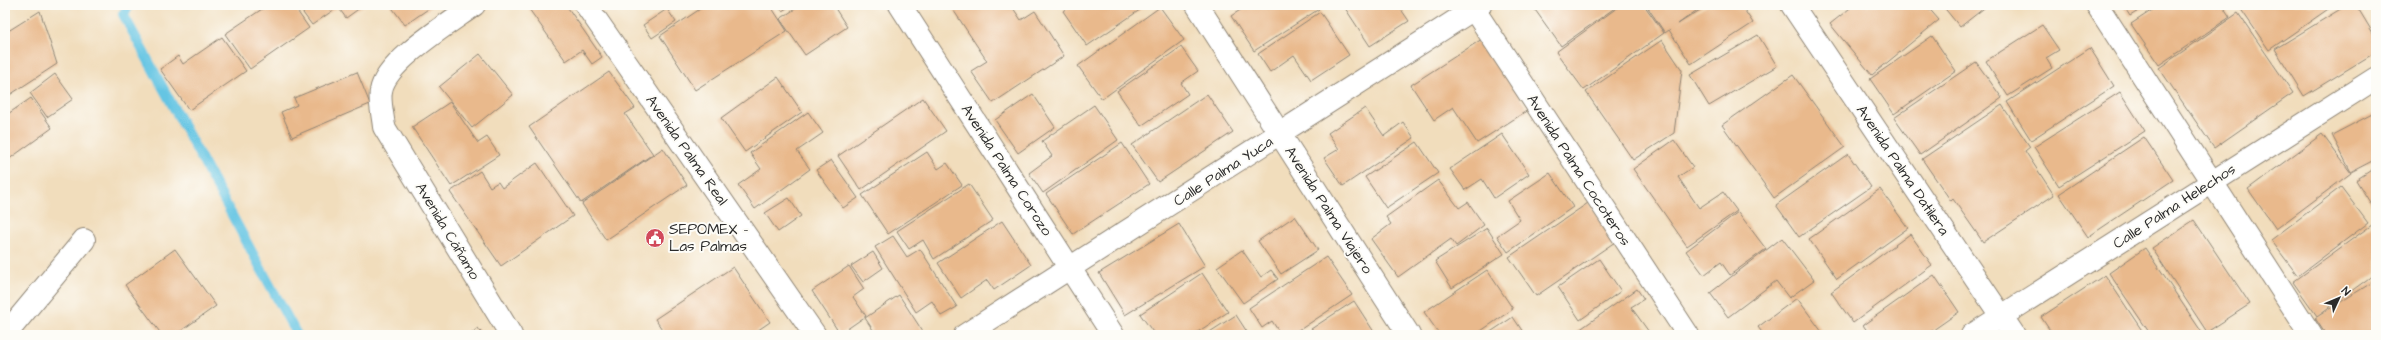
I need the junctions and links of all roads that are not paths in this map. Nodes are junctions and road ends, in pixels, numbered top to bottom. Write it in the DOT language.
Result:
graph roads {
  1 [pos="474,5"];
  2 [pos="586,5"];
  3 [pos="900,5"];
  4 [pos="1197,5"];
  5 [pos="1792,5"];
  6 [pos="2097,5"];
  7 [pos="1475,6"];
  8 [pos="2376,78"];
  9 [pos="1280,134"];
  10 [pos="2212,181"];
  11 [pos="84,240"];
  12 [pos="1071,269"];
  13 [pos="2008,326"];
  14 [pos="5,335"];
  15 [pos="511,335"];
  16 [pos="815,335"];
  17 [pos="965,335"];
  18 [pos="1113,335"];
  19 [pos="1409,335"];
  20 [pos="1688,335"];
  21 [pos="1972,335"];
  22 [pos="2311,335"];
  1 -- 15 [label="street, Avenida Cáñamo"];
  2 -- 16 [label="street, Avenida Palma Real"];
  3 -- 12 [label="street, Avenida Palma Corozo"];
  4 -- 9 [label="street, Avenida Palma Viajero"];
  5 -- 13 [label="street, Avenida Palma Datilera"];
  6 -- 10 [label="street"];
  7 -- 9 [label="street, Calle Palma Yuca"];
  7 -- 20 [label="street, Avenida Palma Cocoteros"];
  8 -- 10 [label="street, Calle Palma Helechos"];
  9 -- 12 [label="street, Calle Palma Yuca"];
  9 -- 19 [label="street, Avenida Palma Viajero"];
  10 -- 13 [label="street, Calle Palma Helechos"];
  10 -- 22 [label="street"];
  11 -- 14 [label="street"];
  12 -- 17 [label="street, Calle Palma Yuca"];
  12 -- 18 [label="street, Avenida Palma Corozo"];
  13 -- 21 [label="street, Calle Palma Helechos"];
}
